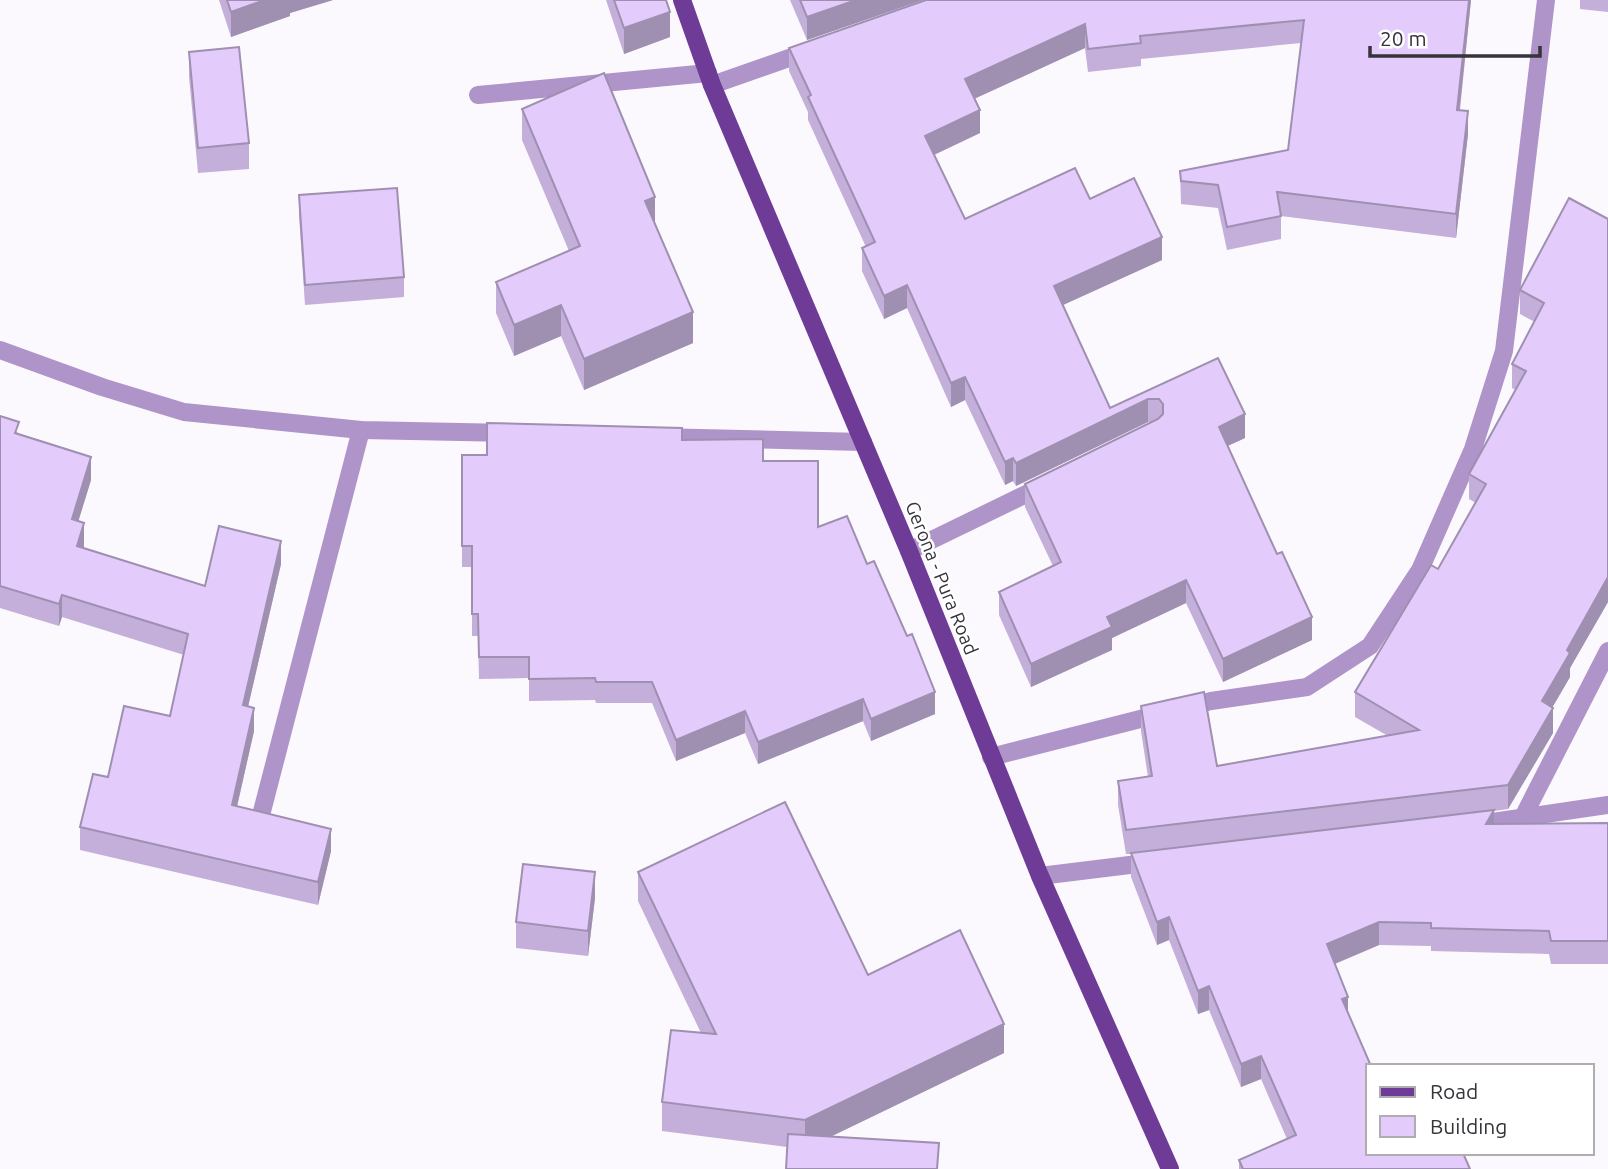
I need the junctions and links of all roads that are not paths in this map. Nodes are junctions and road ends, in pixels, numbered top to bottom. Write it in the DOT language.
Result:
graph roads {
  1 [pos="682,0"];
  2 [pos="1546,0"];
  3 [pos="829,45"];
  4 [pos="710,79"];
  5 [pos="478,95"];
  6 [pos="0,350"];
  7 [pos="361,430"];
  8 [pos="529,434"];
  9 [pos="640,436"];
  10 [pos="863,442"];
  11 [pos="1056,480"];
  12 [pos="909,551"];
  13 [pos="1608,651"];
  14 [pos="991,757"];
  15 [pos="1608,805"];
  16 [pos="260,819"];
  17 [pos="1522,819"];
  18 [pos="1453,827"];
  19 [pos="1178,860"];
  20 [pos="1040,876"];
  21 [pos="1170,1169"];
  1 -- 4 [label="main road, Gerona - Pura Road"];
  2 -- 14 [label="street"];
  3 -- 4 [label="street"];
  4 -- 5 [label="street"];
  4 -- 10 [label="main road, Gerona - Pura Road"];
  6 -- 7 [label="street"];
  7 -- 8 [label="street"];
  7 -- 16 [label="street"];
  9 -- 10 [label="street"];
  10 -- 12 [label="main road, Gerona - Pura Road"];
  11 -- 12 [label="street"];
  12 -- 14 [label="main road, Gerona - Pura Road"];
  13 -- 17 [label="street"];
  14 -- 20 [label="main road, Gerona - Pura Road"];
  15 -- 17 [label="street"];
  17 -- 18 [label="street"];
  19 -- 20 [label="street"];
  20 -- 21 [label="main road, Gerona - Pura Road"];
}
